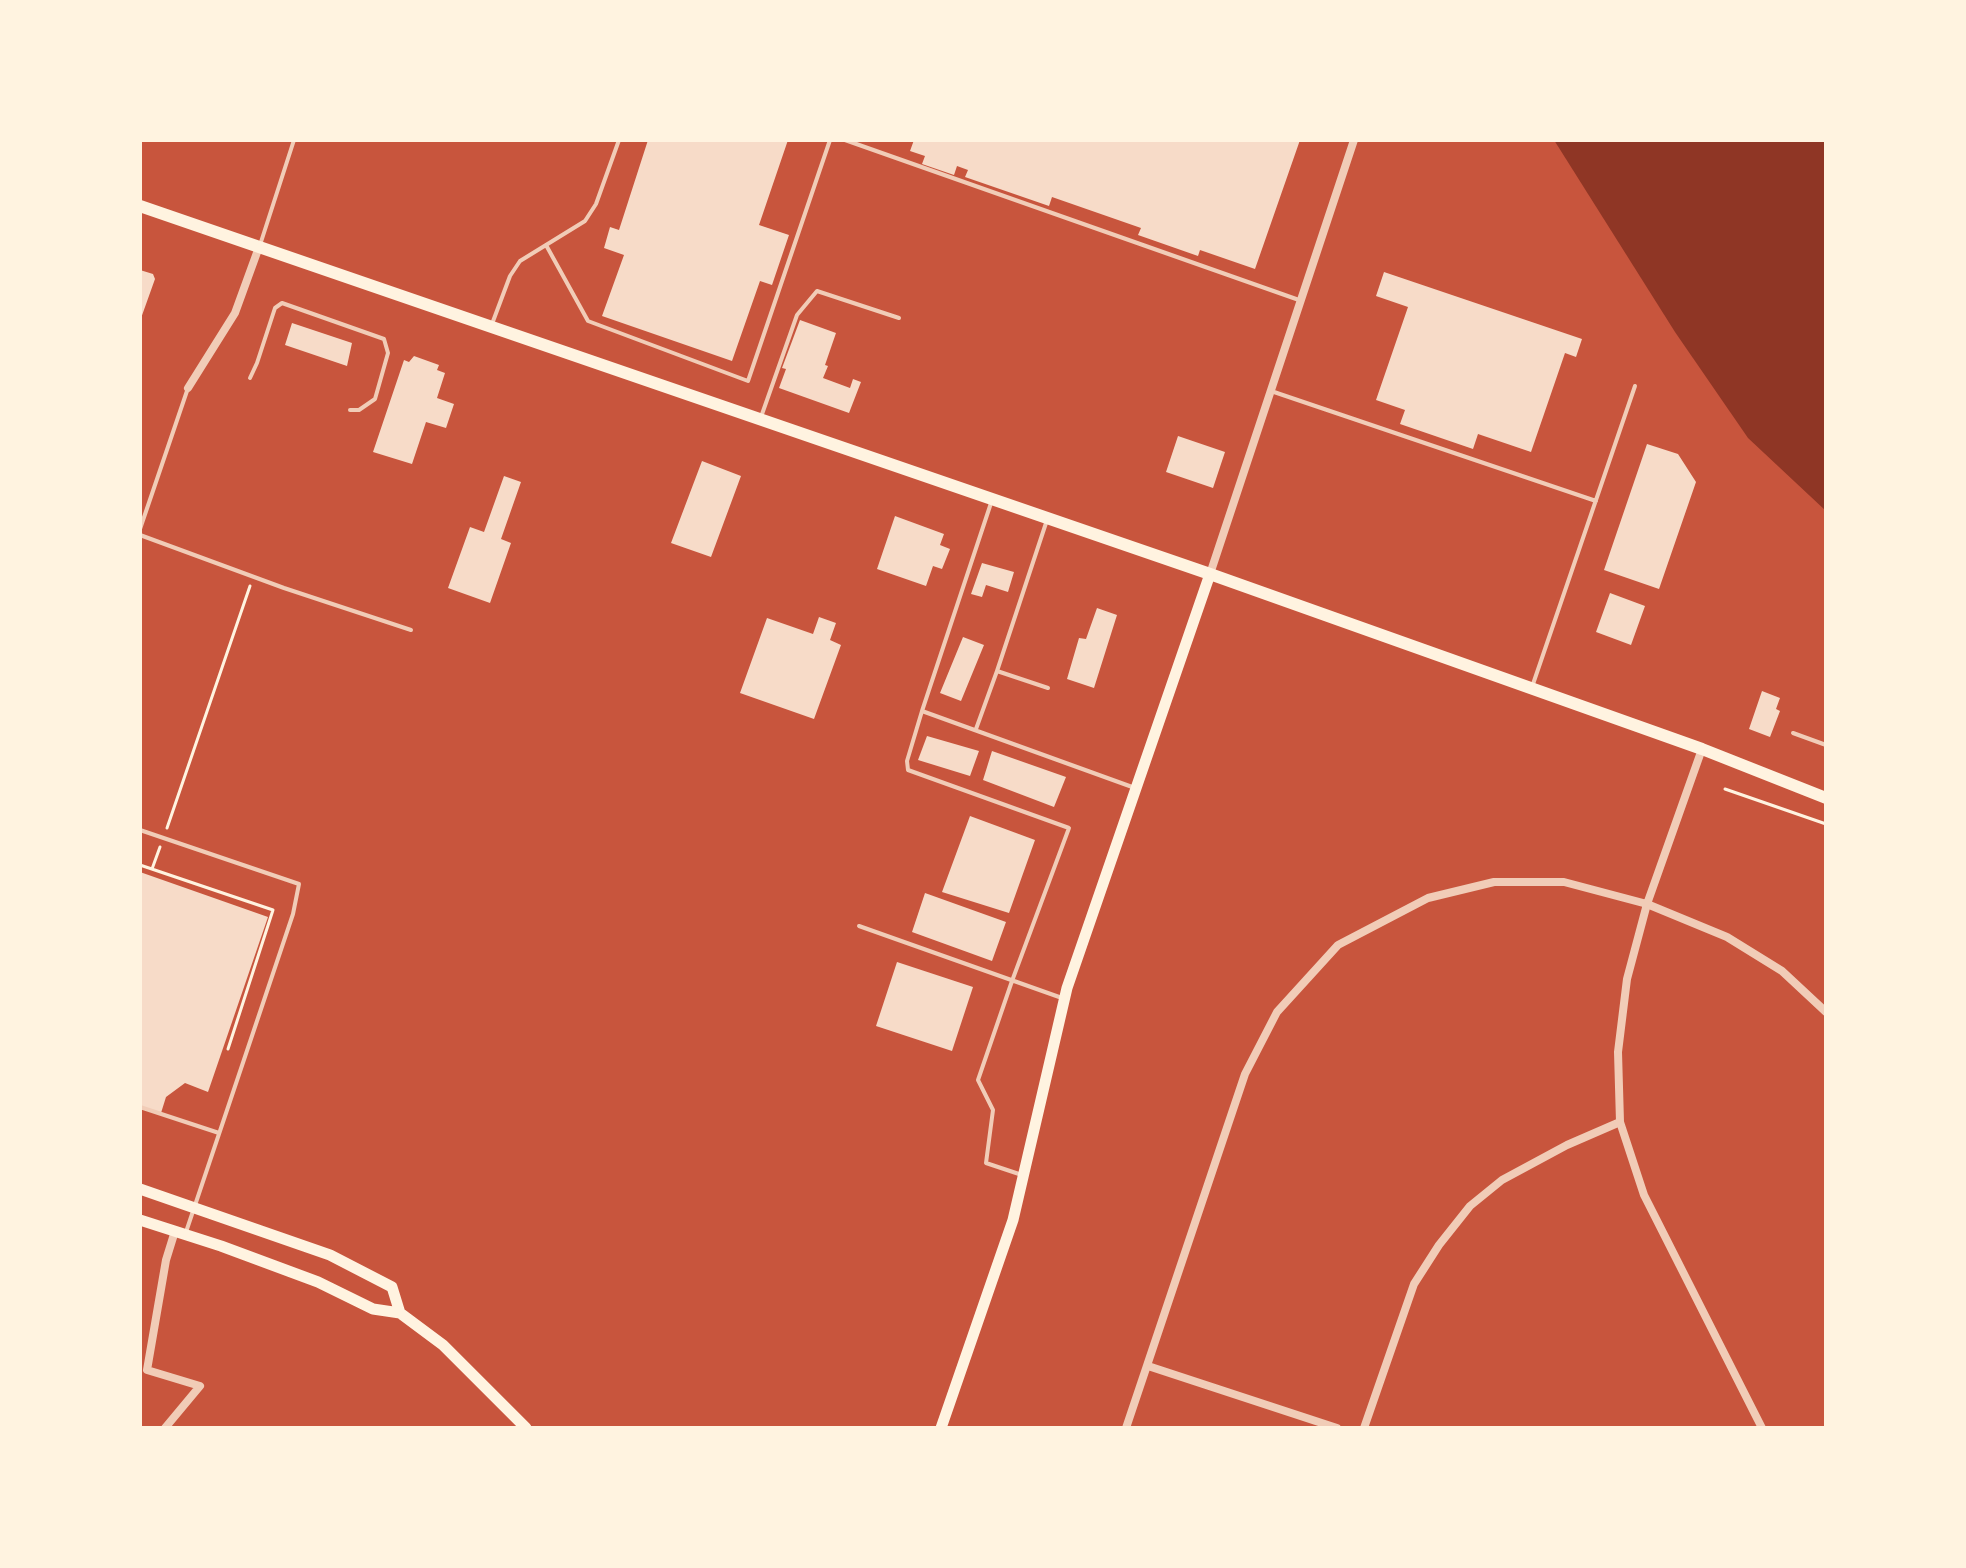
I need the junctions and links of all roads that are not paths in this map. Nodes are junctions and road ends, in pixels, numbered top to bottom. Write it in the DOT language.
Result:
graph roads {
  1 [pos="294,140"];
  2 [pos="619,140"];
  3 [pos="830,140"];
  4 [pos="845,140"];
  5 [pos="1354,140"];
  6 [pos="140,206"];
  7 [pos="546,245"];
  8 [pos="259,247"];
  9 [pos="1301,301"];
  10 [pos="899,318"];
  11 [pos="491,327"];
  12 [pos="250,378"];
  13 [pos="1635,386"];
  14 [pos="188,388"];
  15 [pos="1271,391"];
  16 [pos="350,410"];
  17 [pos="760,419"];
  18 [pos="992,499"];
  19 [pos="1596,501"];
  20 [pos="1048,518"];
  21 [pos="140,529"];
  22 [pos="140,535"];
  23 [pos="1210,574"];
  24 [pos="411,630"];
  25 [pos="997,671"];
  26 [pos="1048,688"];
  27 [pos="1531,689"];
  28 [pos="922,711"];
  29 [pos="976,729"];
  30 [pos="1793,733"];
  31 [pos="1826,745"];
  32 [pos="1702,749"];
  33 [pos="1137,789"];
  34 [pos="1826,798"];
  35 [pos="140,830"];
  36 [pos="1647,904"];
  37 [pos="859,926"];
  38 [pos="1012,981"];
  39 [pos="1064,999"];
  40 [pos="1826,1012"];
  41 [pos="140,1107"];
  42 [pos="1620,1122"];
  43 [pos="219,1133"];
  44 [pos="1024,1175"];
  45 [pos="140,1189"];
  46 [pos="193,1208"];
  47 [pos="140,1220"];
  48 [pos="180,1233"];
  49 [pos="400,1313"];
  50 [pos="1148,1366"];
  51 [pos="144,1369"];
  52 [pos="165,1428"];
  53 [pos="526,1428"];
  54 [pos="941,1428"];
  55 [pos="1126,1428"];
  56 [pos="1337,1428"];
  57 [pos="1364,1428"];
  58 [pos="1762,1428"];
  1 -- 8 [label="lane"];
  2 -- 7 [label="lane"];
  3 -- 7 [label="lane"];
  4 -- 9 [label="lane"];
  5 -- 9 [label="street"];
  6 -- 8 [label="main road"];
  7 -- 11 [label="lane"];
  8 -- 11 [label="main road"];
  8 -- 14 [label="street"];
  9 -- 15 [label="street"];
  10 -- 17 [label="lane"];
  11 -- 17 [label="main road"];
  12 -- 16 [label="lane"];
  13 -- 19 [label="lane"];
  14 -- 21 [label="lane"];
  15 -- 19 [label="lane"];
  15 -- 23 [label="street"];
  17 -- 18 [label="main road"];
  18 -- 20 [label="main road"];
  18 -- 28 [label="lane"];
  19 -- 27 [label="lane"];
  20 -- 23 [label="main road"];
  20 -- 25 [label="lane"];
  22 -- 24 [label="lane"];
  23 -- 27 [label="main road"];
  23 -- 33 [label="main road"];
  25 -- 26 [label="lane"];
  25 -- 29 [label="lane"];
  27 -- 32 [label="main road"];
  28 -- 29 [label="lane"];
  28 -- 38 [label="lane"];
  29 -- 33 [label="lane"];
  30 -- 31 [label="lane"];
  32 -- 34 [label="main road"];
  32 -- 36 [label="street"];
  33 -- 39 [label="main road"];
  35 -- 43 [label="lane"];
  36 -- 40 [label="street"];
  36 -- 42 [label="street"];
  36 -- 50 [label="street"];
  37 -- 38 [label="lane"];
  38 -- 39 [label="lane"];
  38 -- 44 [label="lane"];
  39 -- 44 [label="main road"];
  41 -- 43 [label="lane"];
  42 -- 57 [label="street"];
  42 -- 58 [label="street"];
  43 -- 46 [label="lane"];
  44 -- 54 [label="main road"];
  45 -- 46 [label="main road"];
  46 -- 48 [label="lane"];
  46 -- 49 [label="main road"];
  47 -- 48 [label="main road"];
  48 -- 49 [label="main road"];
  48 -- 51 [label="street"];
  49 -- 53 [label="main road"];
  50 -- 55 [label="street"];
  50 -- 56 [label="street"];
  51 -- 52 [label="street"];
}
